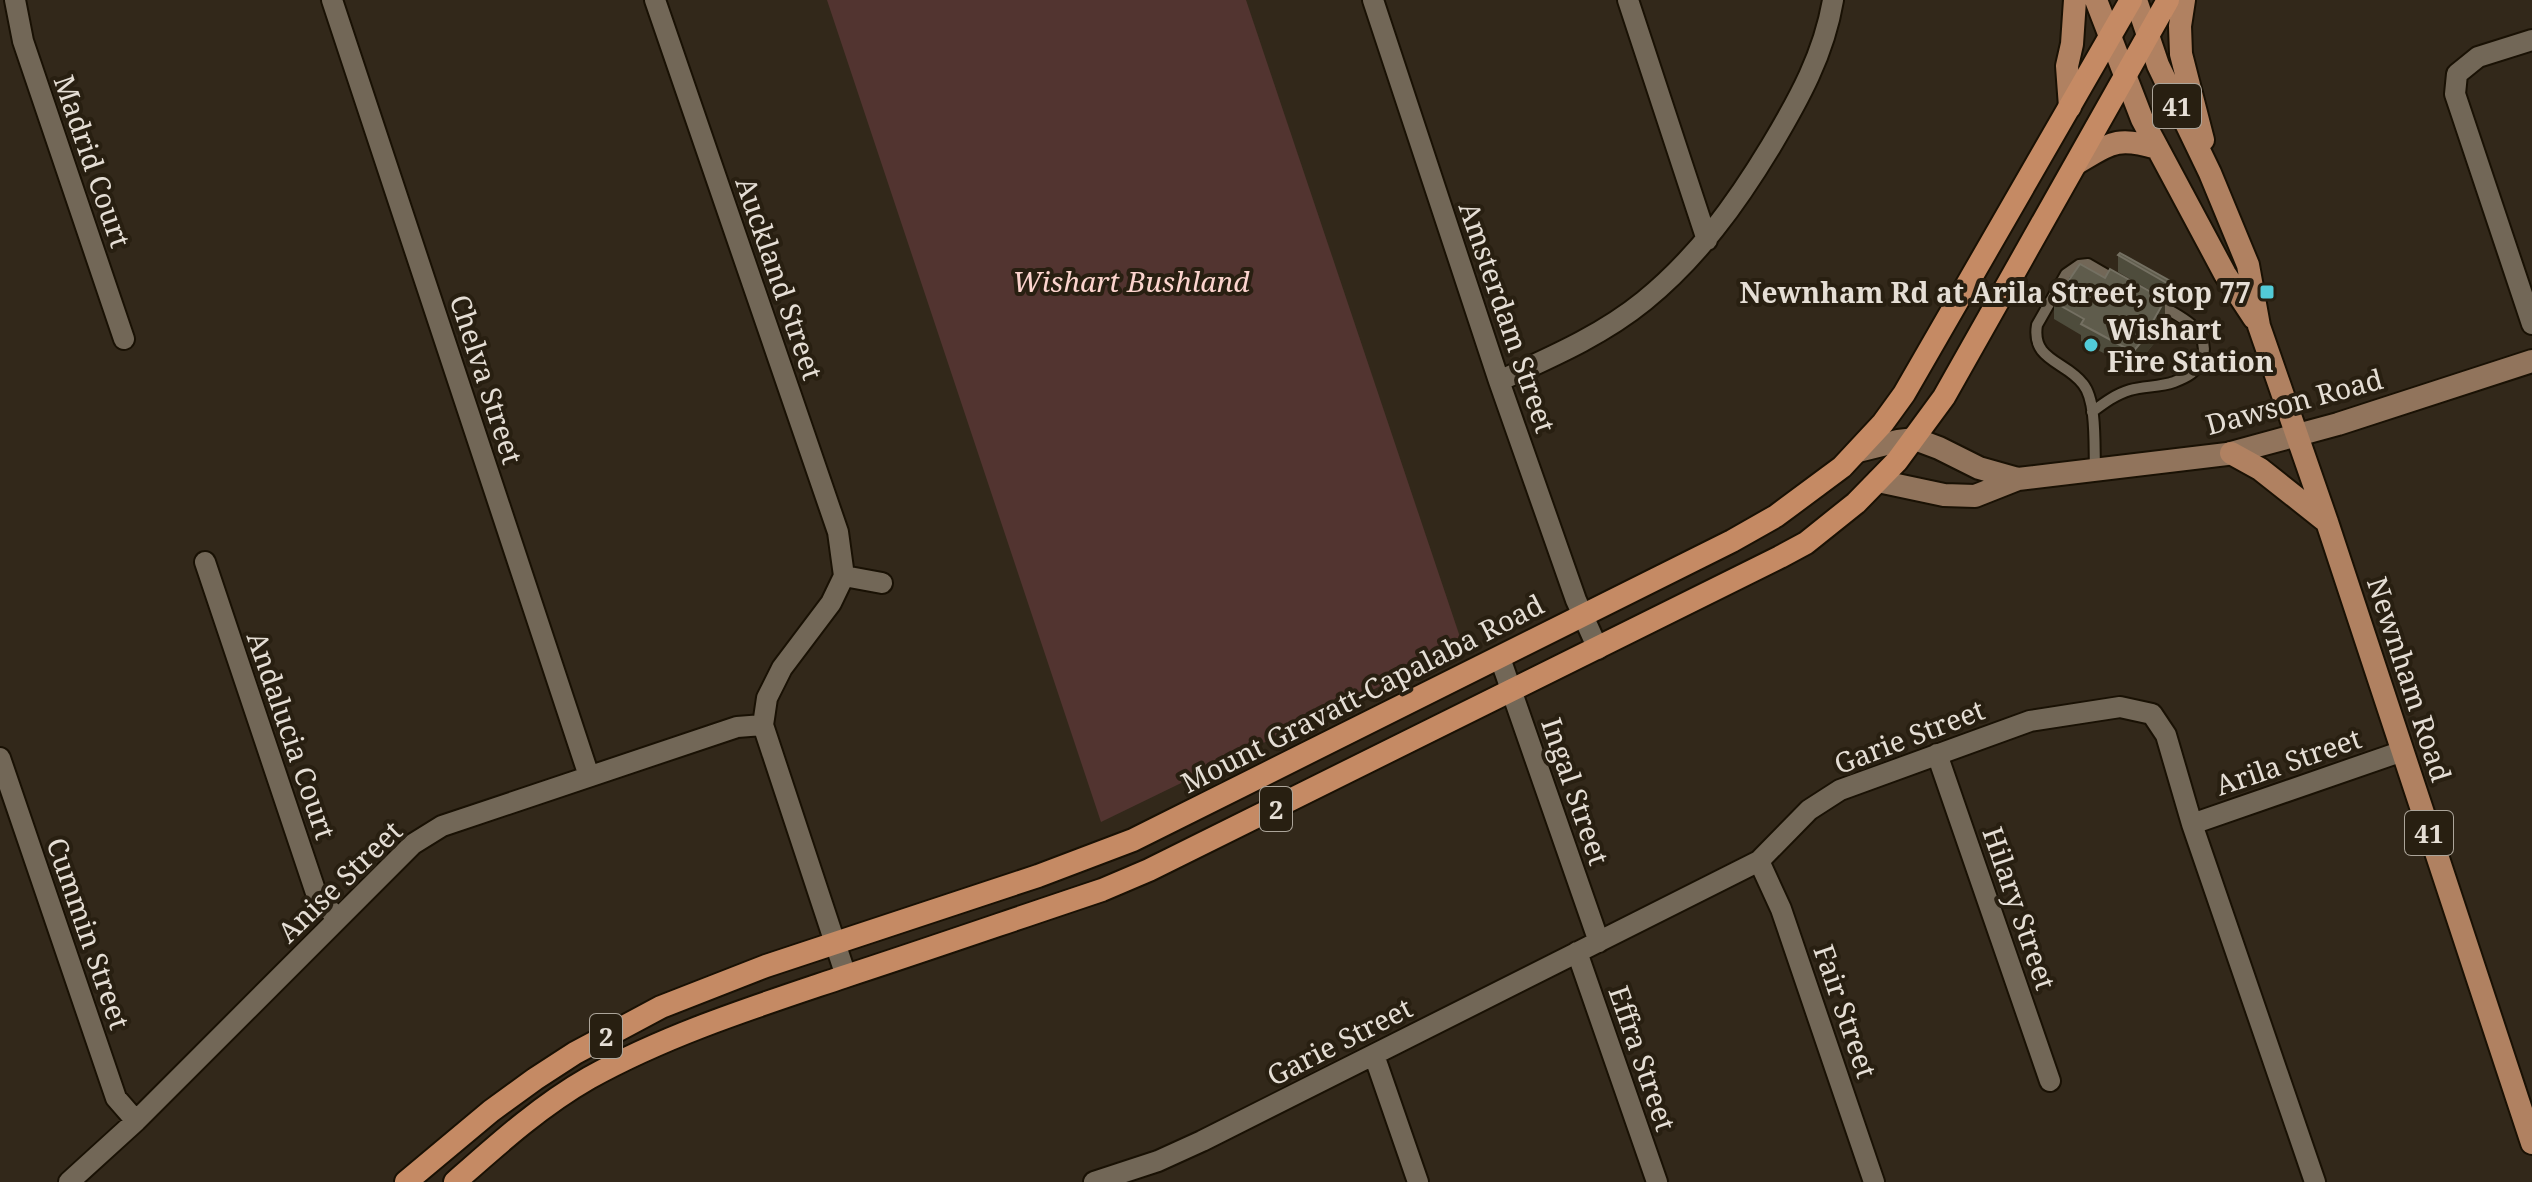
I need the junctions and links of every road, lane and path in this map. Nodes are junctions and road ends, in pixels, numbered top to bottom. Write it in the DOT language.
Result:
graph roads {
  1 [pos="15,0"];
  2 [pos="332,0"];
  3 [pos="655,0"];
  4 [pos="1373,0"];
  5 [pos="1628,0"];
  6 [pos="1833,0"];
  7 [pos="2075,0"];
  8 [pos="2096,0"];
  9 [pos="2134,0"];
  10 [pos="2168,0"];
  11 [pos="2184,0"];
  12 [pos="2111,38"];
  13 [pos="2148,38"];
  14 [pos="2532,40"];
  15 [pos="2125,78"];
  16 [pos="2070,107"];
  17 [pos="2157,148"];
  18 [pos="2077,163"];
  19 [pos="2210,173"];
  20 [pos="1707,240"];
  21 [pos="2125,285"];
  22 [pos="2137,292"];
  23 [pos="2532,324"];
  24 [pos="2259,326"];
  25 [pos="124,339"];
  26 [pos="2532,361"];
  27 [pos="1499,381"];
  28 [pos="2092,412"];
  29 [pos="2297,436"];
  30 [pos="1915,439"];
  31 [pos="1858,451"];
  32 [pos="2231,453"];
  33 [pos="2095,470"];
  34 [pos="2018,479"];
  35 [pos="1878,481"];
  36 [pos="2327,522"];
  37 [pos="205,562"];
  38 [pos="844,576"];
  39 [pos="882,583"];
  40 [pos="1582,616"];
  41 [pos="1598,649"];
  42 [pos="1500,658"];
  43 [pos="1512,692"];
  44 [pos="763,725"];
  45 [pos="2403,751"];
  46 [pos="1937,754"];
  47 [pos="0,758"];
  48 [pos="589,776"];
  49 [pos="2192,824"];
  50 [pos="1759,861"];
  51 [pos="338,919"];
  52 [pos="1599,942"];
  53 [pos="835,944"];
  54 [pos="1577,952"];
  55 [pos="846,976"];
  56 [pos="1374,1055"];
  57 [pos="2050,1081"];
  58 [pos="136,1121"];
  59 [pos="2532,1143"];
  60 [pos="69,1182"];
  61 [pos="406,1182"];
  62 [pos="455,1182"];
  63 [pos="1094,1182"];
  64 [pos="1418,1182"];
  65 [pos="1657,1182"];
  66 [pos="1874,1182"];
  67 [pos="2315,1182"];
  1 -- 25 [label="street, Madrid Court"];
  2 -- 48 [label="street, Chelva Street"];
  3 -- 38 [label="street, Auckland Street"];
  4 -- 27 [label="street, Amsterdam Street"];
  5 -- 20 [label="street"];
  6 -- 20 [label="street"];
  7 -- 16 [label="main road"];
  8 -- 12 [label="main road, Newnham Road / 41"];
  9 -- 12 [label="highway, Mount Gravatt-Capalaba Road / 2"];
  9 -- 13 [label="main road, Newnham Road / 41"];
  10 -- 13 [label="highway, 2"];
  11 -- 19 [label="main road"];
  12 -- 15 [label="main road, Newnham Road / 41"];
  12 -- 16 [label="highway, Mount Gravatt-Capalaba Road / 2"];
  13 -- 15 [label="highway, 2"];
  13 -- 19 [label="main road, Newnham Road / 41"];
  14 -- 23 [label="street"];
  15 -- 17 [label="main road, Newnham Road / 41"];
  15 -- 18 [label="highway, 2"];
  16 -- 31 [label="highway, Mount Gravatt-Capalaba Road / 2"];
  17 -- 18 [label="main road"];
  17 -- 24 [label="main road, Newnham Road / 41"];
  18 -- 30 [label="highway, 2"];
  19 -- 24 [label="main road, Newnham Road / 41"];
  20 -- 27 [label="street"];
  21 -- 28 [label="lane"];
  22 -- 28 [label="lane"];
  24 -- 29 [label="main road, Newnham Road / 41"];
  26 -- 29 [label="main road, Dawson Road"];
  27 -- 40 [label="street, Amsterdam Street"];
  28 -- 33 [label="lane"];
  29 -- 32 [label="main road, Dawson Road"];
  29 -- 36 [label="main road, Newnham Road / 41"];
  30 -- 31 [label="main road"];
  30 -- 34 [label="main road, Dawson Road"];
  30 -- 35 [label="highway, 2"];
  31 -- 40 [label="highway, Mount Gravatt-Capalaba Road / 2"];
  32 -- 33 [label="main road, Dawson Road"];
  32 -- 36 [label="main road"];
  33 -- 34 [label="main road, Dawson Road"];
  34 -- 35 [label="main road, Dawson Road"];
  35 -- 41 [label="highway, 2"];
  36 -- 45 [label="main road, Newnham Road / 41"];
  37 -- 51 [label="street, Andalucia Court"];
  38 -- 39 [label="street"];
  38 -- 44 [label="street"];
  40 -- 41 [label="street, Amsterdam Street"];
  40 -- 42 [label="highway, Mount Gravatt-Capalaba Road / 2"];
  41 -- 43 [label="highway, 2"];
  42 -- 43 [label="street, Ingal Street"];
  42 -- 53 [label="highway, Mount Gravatt-Capalaba Road / 2"];
  43 -- 52 [label="street, Ingal Street"];
  43 -- 55 [label="highway, 2"];
  44 -- 48 [label="street, Anise Street"];
  44 -- 53 [label="street"];
  45 -- 49 [label="street, Arila Street"];
  45 -- 59 [label="main road, Newnham Road / 41"];
  46 -- 49 [label="street, Garie Street"];
  46 -- 50 [label="street, Garie Street"];
  46 -- 57 [label="street, Hilary Street"];
  47 -- 58 [label="street, Cummin Street"];
  48 -- 51 [label="street, Anise Street"];
  49 -- 67 [label="street, Garie Street"];
  50 -- 52 [label="street, Garie Street"];
  50 -- 66 [label="street, Fair Street"];
  51 -- 58 [label="street, Anise Street"];
  52 -- 54 [label="street, Garie Street"];
  53 -- 55 [label="street"];
  53 -- 61 [label="highway, Mount Gravatt-Capalaba Road / 2"];
  54 -- 56 [label="street, Garie Street"];
  54 -- 65 [label="street, Effra Street"];
  55 -- 62 [label="highway, 2"];
  56 -- 63 [label="street, Garie Street"];
  56 -- 64 [label="street"];
  58 -- 60 [label="street, Anise Street"];
}
